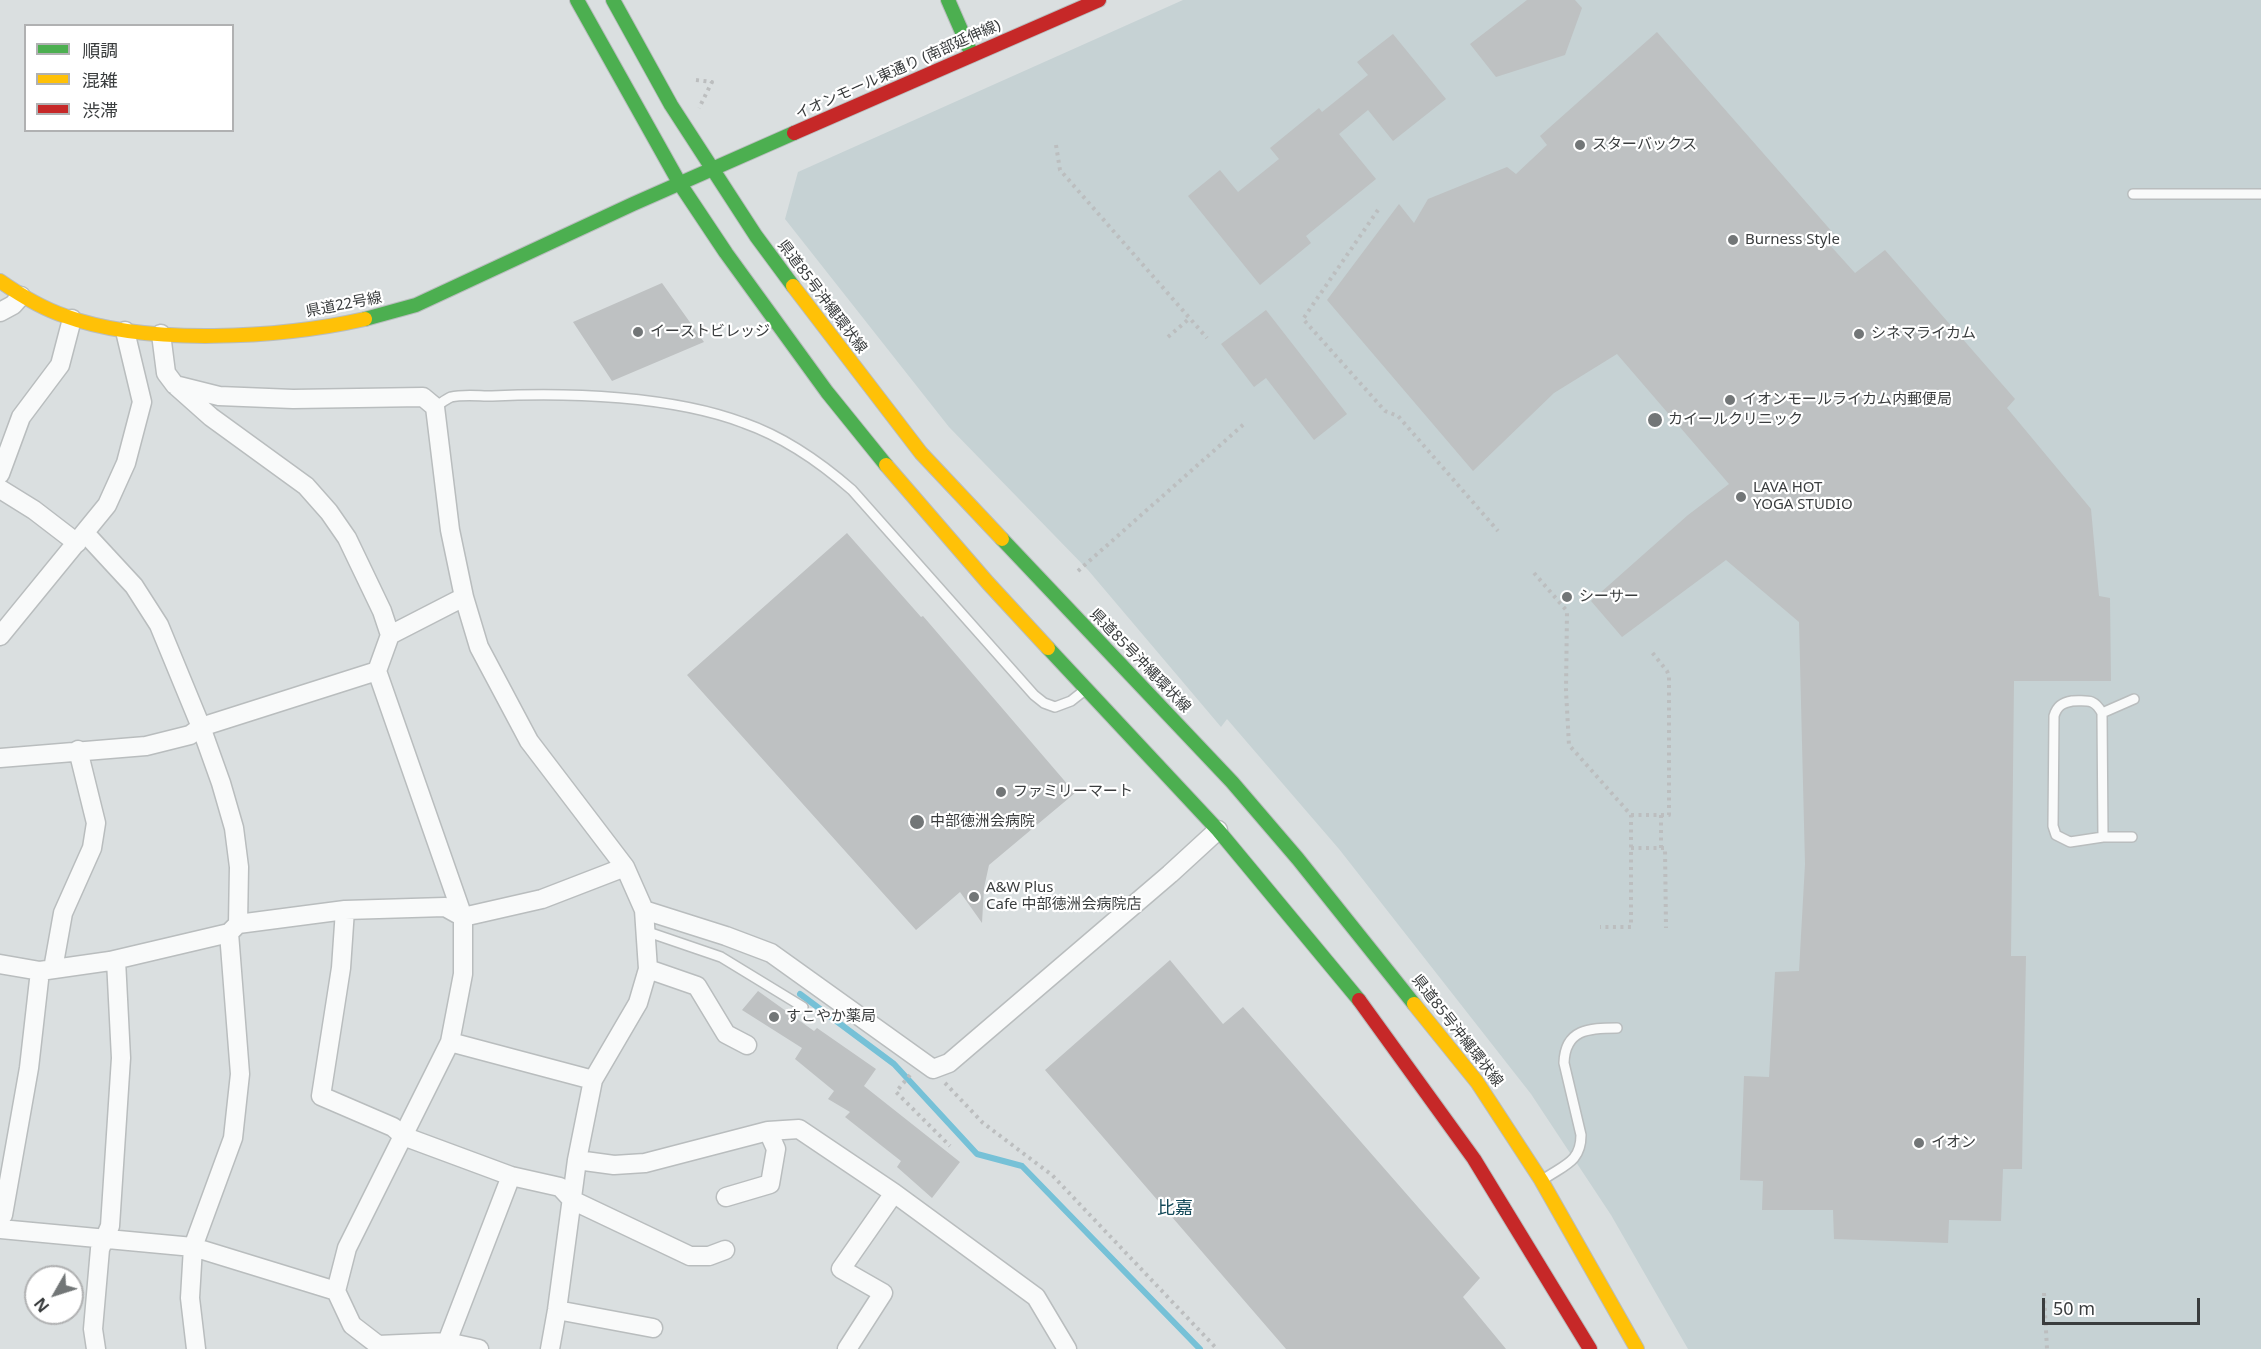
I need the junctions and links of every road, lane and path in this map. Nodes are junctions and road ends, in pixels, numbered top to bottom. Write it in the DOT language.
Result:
graph roads {
  1 [pos="577,0"];
  2 [pos="613,0"];
  3 [pos="948,0"];
  4 [pos="1099,0"];
  5 [pos="972,56"];
  6 [pos="696,80"];
  7 [pos="699,109"];
  8 [pos="1056,145"];
  9 [pos="712,170"];
  10 [pos="680,184"];
  11 [pos="2133,194"];
  12 [pos="2261,194"];
  13 [pos="1378,210"];
  14 [pos="0,281"];
  15 [pos="21,296"];
  16 [pos="0,312"];
  17 [pos="1191,318"];
  18 [pos="72,319"];
  19 [pos="125,331"];
  20 [pos="161,334"];
  21 [pos="1168,337"];
  22 [pos="1207,338"];
  23 [pos="175,385"];
  24 [pos="435,406"];
  25 [pos="1244,424"];
  26 [pos="0,474"];
  27 [pos="0,489"];
  28 [pos="1497,531"];
  29 [pos="81,538"];
  30 [pos="1078,571"];
  31 [pos="1534,573"];
  32 [pos="464,597"];
  33 [pos="390,634"];
  34 [pos="0,636"];
  35 [pos="1651,651"];
  36 [pos="377,671"];
  37 [pos="1086,688"];
  38 [pos="2134,699"];
  39 [pos="2102,713"];
  40 [pos="201,727"];
  41 [pos="78,750"];
  42 [pos="0,758"];
  43 [pos="1631,815"];
  44 [pos="1661,815"];
  45 [pos="1218,830"];
  46 [pos="2103,837"];
  47 [pos="2132,837"];
  48 [pos="1631,848"];
  49 [pos="1661,848"];
  50 [pos="625,867"];
  51 [pos="345,910"];
  52 [pos="644,910"];
  53 [pos="463,917"];
  54 [pos="1600,927"];
  55 [pos="233,928"];
  56 [pos="1666,928"];
  57 [pos="645,931"];
  58 [pos="116,960"];
  59 [pos="0,964"];
  60 [pos="648,969"];
  61 [pos="46,970"];
  62 [pos="803,1007"];
  63 [pos="1617,1028"];
  64 [pos="450,1042"];
  65 [pos="747,1045"];
  66 [pos="925,1069"];
  67 [pos="593,1080"];
  68 [pos="768,1131"];
  69 [pos="403,1136"];
  70 [pos="950,1146"];
  71 [pos="577,1160"];
  72 [pos="511,1176"];
  73 [pos="1541,1180"];
  74 [pos="894,1193"];
  75 [pos="726,1197"];
  76 [pos="572,1200"];
  77 [pos="0,1218"];
  78 [pos="0,1229"];
  79 [pos="105,1238"];
  80 [pos="193,1247"];
  81 [pos="725,1250"];
  82 [pos="336,1291"];
  83 [pos="2044,1293"];
  84 [pos="557,1310"];
  85 [pos="653,1328"];
  86 [pos="447,1342"];
  87 [pos="379,1347"];
  88 [pos="96,1349"];
  89 [pos="196,1349"];
  90 [pos="479,1349"];
  91 [pos="550,1349"];
  92 [pos="847,1349"];
  93 [pos="1067,1349"];
  94 [pos="1217,1349"];
  95 [pos="1590,1349"];
  96 [pos="1637,1349"];
  97 [pos="2047,1349"];
  1 -- 10 [label="main road"];
  2 -- 9 [label="main road, 県道85号沖縄環状線"];
  3 -- 5 [label="main road"];
  4 -- 5 [label="main road, イオンモール東通り (南部延伸線)"];
  5 -- 9 [label="main road, イオンモール東通り (南部延伸線)"];
  6 -- 7 [label="path"];
  8 -- 17 [label="path"];
  9 -- 10 [label="main road, 県道22号線"];
  9 -- 73 [label="main road, 県道85号沖縄環状線"];
  10 -- 20 [label="main road, 県道22号線"];
  10 -- 37 [label="main road"];
  11 -- 12 [label="lane"];
  13 -- 28 [label="path"];
  14 -- 15 [label="main road, 県道22号線"];
  15 -- 16 [label="street"];
  15 -- 18 [label="main road, 県道22号線"];
  17 -- 21 [label="path"];
  17 -- 22 [label="path"];
  18 -- 19 [label="main road, 県道22号線"];
  18 -- 26 [label="street"];
  19 -- 20 [label="main road, 県道22号線"];
  19 -- 29 [label="street"];
  20 -- 23 [label="street"];
  23 -- 24 [label="street"];
  23 -- 33 [label="street"];
  24 -- 32 [label="street"];
  24 -- 37 [label="lane"];
  25 -- 30 [label="path"];
  27 -- 29 [label="street"];
  29 -- 34 [label="street"];
  29 -- 40 [label="street"];
  31 -- 43 [label="path"];
  32 -- 33 [label="street"];
  32 -- 50 [label="street"];
  33 -- 36 [label="street"];
  35 -- 44 [label="path"];
  36 -- 40 [label="street"];
  36 -- 53 [label="street"];
  37 -- 45 [label="main road"];
  38 -- 39 [label="lane"];
  39 -- 46 [label="lane"];
  39 -- 46 [label="lane"];
  40 -- 41 [label="street"];
  40 -- 55 [label="street"];
  41 -- 42 [label="street"];
  41 -- 61 [label="street"];
  43 -- 44 [label="path"];
  43 -- 48 [label="path"];
  44 -- 49 [label="path"];
  45 -- 66 [label="street"];
  45 -- 95 [label="main road"];
  46 -- 47 [label="lane"];
  48 -- 49 [label="path"];
  48 -- 54 [label="path"];
  49 -- 56 [label="path"];
  50 -- 52 [label="street"];
  50 -- 53 [label="street"];
  51 -- 53 [label="street"];
  51 -- 55 [label="street"];
  51 -- 69 [label="street"];
  52 -- 57 [label="street"];
  52 -- 66 [label="street"];
  53 -- 64 [label="street"];
  55 -- 58 [label="street"];
  55 -- 80 [label="street"];
  57 -- 60 [label="street"];
  57 -- 62 [label="lane"];
  58 -- 61 [label="street"];
  58 -- 79 [label="street"];
  59 -- 61 [label="street"];
  60 -- 65 [label="street"];
  60 -- 67 [label="street"];
  61 -- 77 [label="street"];
  63 -- 73 [label="lane"];
  64 -- 67 [label="street"];
  64 -- 69 [label="street"];
  66 -- 70 [label="path"];
  66 -- 94 [label="path"];
  67 -- 71 [label="street"];
  68 -- 71 [label="street"];
  68 -- 74 [label="street"];
  68 -- 75 [label="street"];
  69 -- 72 [label="street"];
  69 -- 82 [label="street"];
  71 -- 76 [label="street"];
  72 -- 76 [label="street"];
  72 -- 86 [label="street"];
  73 -- 96 [label="main road, 県道85号沖縄環状線"];
  74 -- 92 [label="street"];
  74 -- 93 [label="street"];
  76 -- 81 [label="street"];
  76 -- 84 [label="street"];
  78 -- 79 [label="street"];
  79 -- 80 [label="street"];
  79 -- 88 [label="street"];
  80 -- 82 [label="street"];
  80 -- 89 [label="street"];
  82 -- 87 [label="street"];
  83 -- 97 [label="path"];
  84 -- 85 [label="street"];
  84 -- 91 [label="street"];
  86 -- 87 [label="street"];
  86 -- 90 [label="street"];
}
